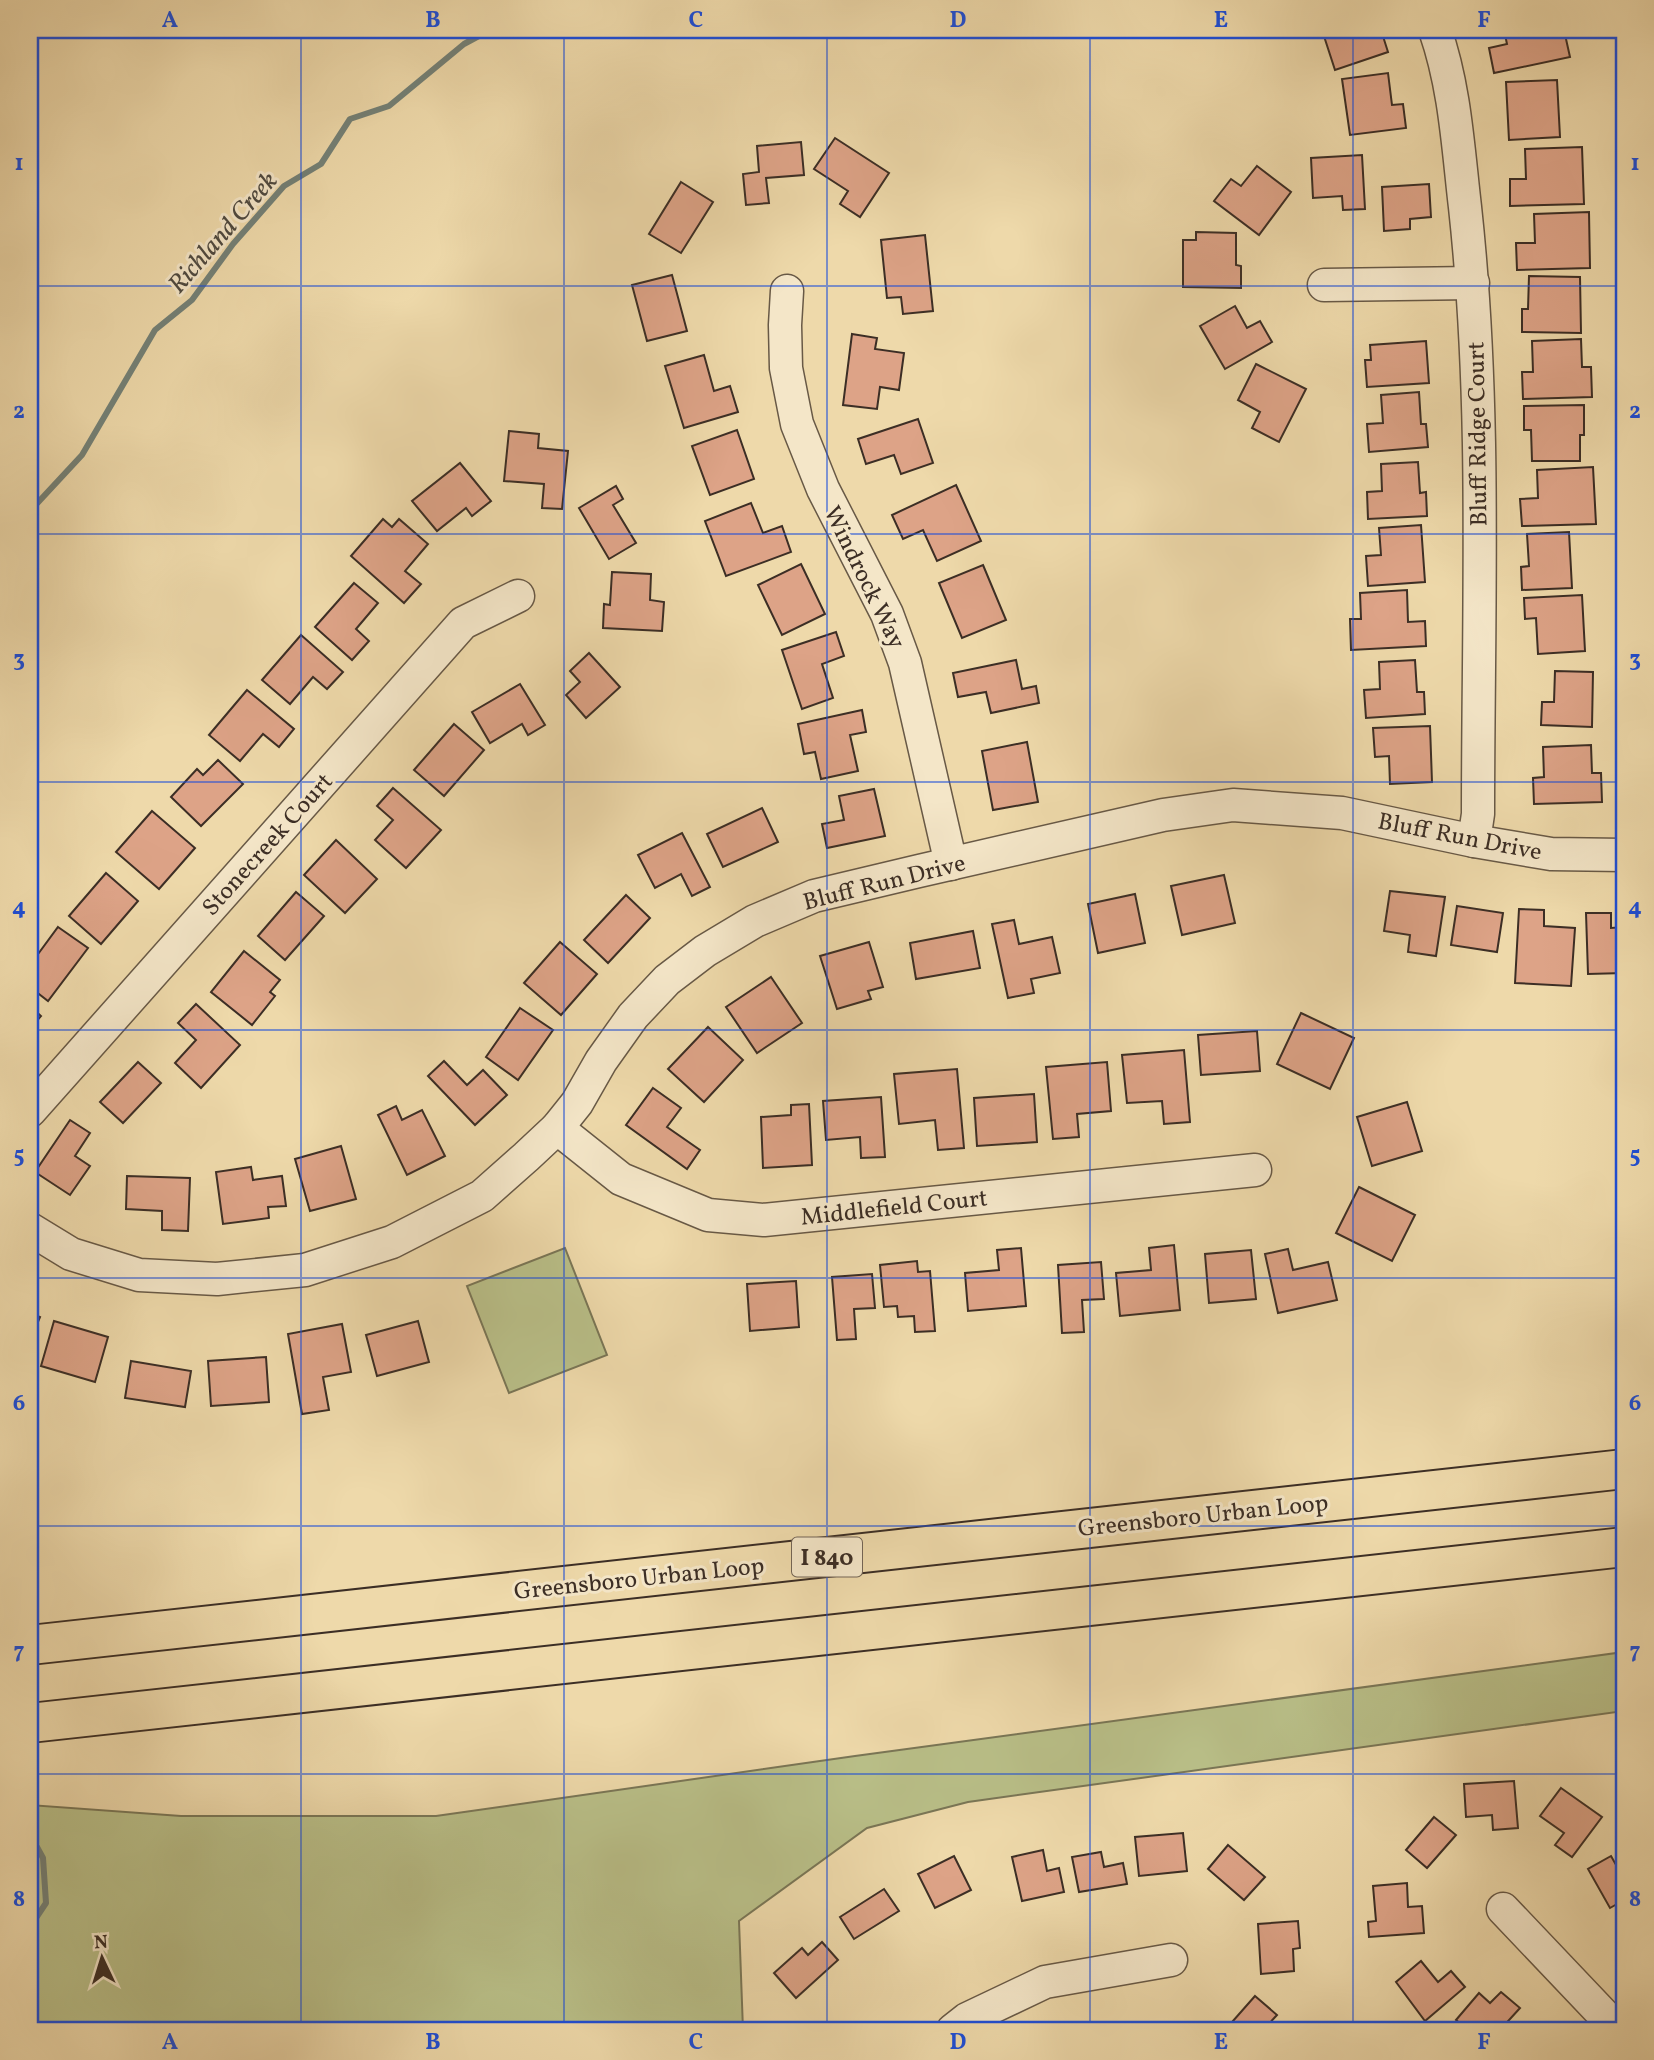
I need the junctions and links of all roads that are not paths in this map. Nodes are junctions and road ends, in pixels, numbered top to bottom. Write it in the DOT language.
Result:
graph roads {
  1 [pos="1435,30"];
  2 [pos="1473,283"];
  3 [pos="1324,285"];
  4 [pos="787,291"];
  5 [pos="518,596"];
  6 [pos="1474,841"];
  7 [pos="1624,855"];
  8 [pos="951,864"];
  9 [pos="30,1111"];
  10 [pos="557,1128"];
  11 [pos="1255,1170"];
  12 [pos="30,1229"];
  13 [pos="1624,1469"];
  14 [pos="1624,1547"];
  15 [pos="30,1645"];
  16 [pos="30,1723"];
  17 [pos="1503,1909"];
  18 [pos="1171,1959"];
  19 [pos="953,2030"];
  20 [pos="1618,2030"];
  1 -- 2 [label="street, Bluff Ridge Court"];
  2 -- 3 [label="street"];
  2 -- 6 [label="street, Bluff Ridge Court"];
  4 -- 8 [label="street, Windrock Way"];
  5 -- 9 [label="street, Stonecreek Court"];
  6 -- 7 [label="street, Bluff Run Drive"];
  6 -- 8 [label="street, Bluff Run Drive"];
  8 -- 10 [label="street, Bluff Run Drive"];
  10 -- 11 [label="street, Middlefield Court"];
  10 -- 12 [label="street, Bluff Run Drive"];
  13 -- 15 [label="highway, Greensboro Urban Loop / I 840"];
  14 -- 16 [label="highway"];
  17 -- 20 [label="street"];
  18 -- 19 [label="street"];
}
